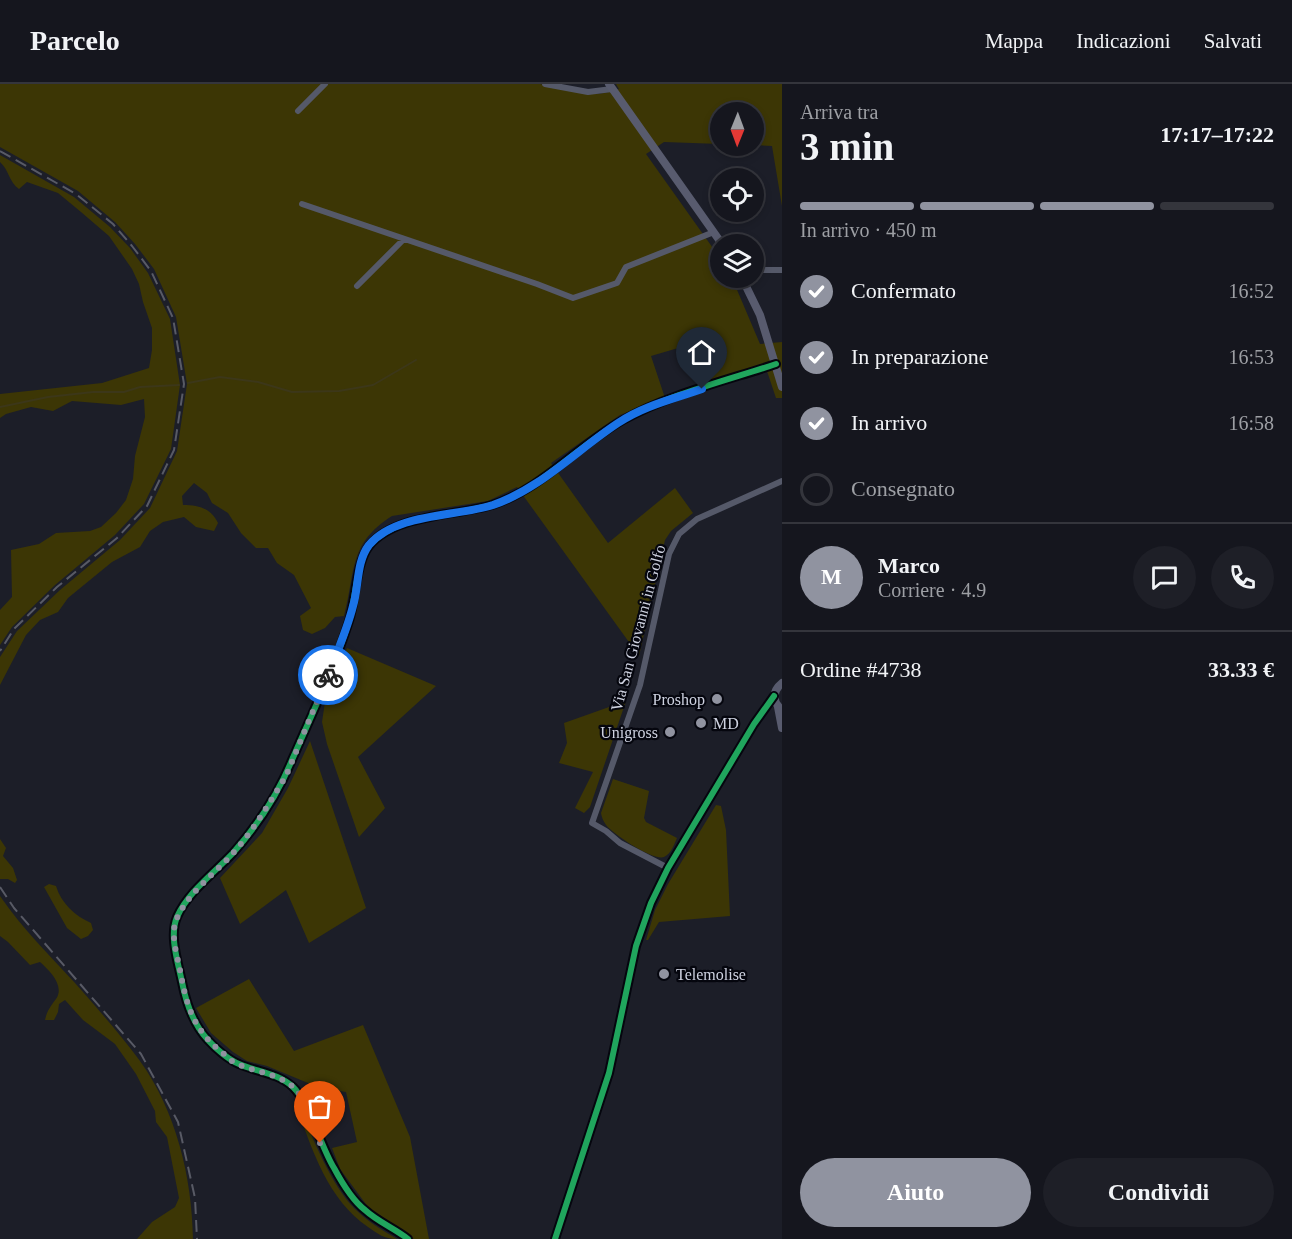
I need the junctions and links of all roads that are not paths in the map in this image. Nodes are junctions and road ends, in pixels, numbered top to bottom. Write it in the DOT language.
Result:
graph roads {
  1 [pos="325,84"];
  2 [pos="545,84"];
  3 [pos="610,86"];
  4 [pos="298,111"];
  5 [pos="302,204"];
  6 [pos="714,232"];
  7 [pos="404,239"];
  8 [pos="764,270"];
  9 [pos="782,270"];
  10 [pos="357,286"];
  11 [pos="747,288"];
  12 [pos="776,364"];
  13 [pos="782,387"];
  14 [pos="782,481"];
  15 [pos="782,675"];
  16 [pos="780,685"];
  17 [pos="774,696"];
  18 [pos="780,708"];
  19 [pos="782,728"];
  20 [pos="668,868"];
  21 [pos="408,1239"];
  22 [pos="555,1239"];
  1 -- 4 [label="street"];
  2 -- 3 [label="street"];
  3 -- 6 [label="main road"];
  5 -- 7 [label="street"];
  6 -- 7 [label="street"];
  7 -- 10 [label="street"];
  8 -- 9 [label="street"];
  11 -- 12 [label="main road"];
  12 -- 13 [label="main road"];
  12 -- 21 [label="street"];
  14 -- 20 [label="street, Via San Giovanni in Golfo"];
  15 -- 16 [label="main road"];
  16 -- 17 [label="main road"];
  17 -- 18 [label="main road"];
  17 -- 20 [label="street"];
  18 -- 19 [label="main road"];
  20 -- 22 [label="street"];
}
